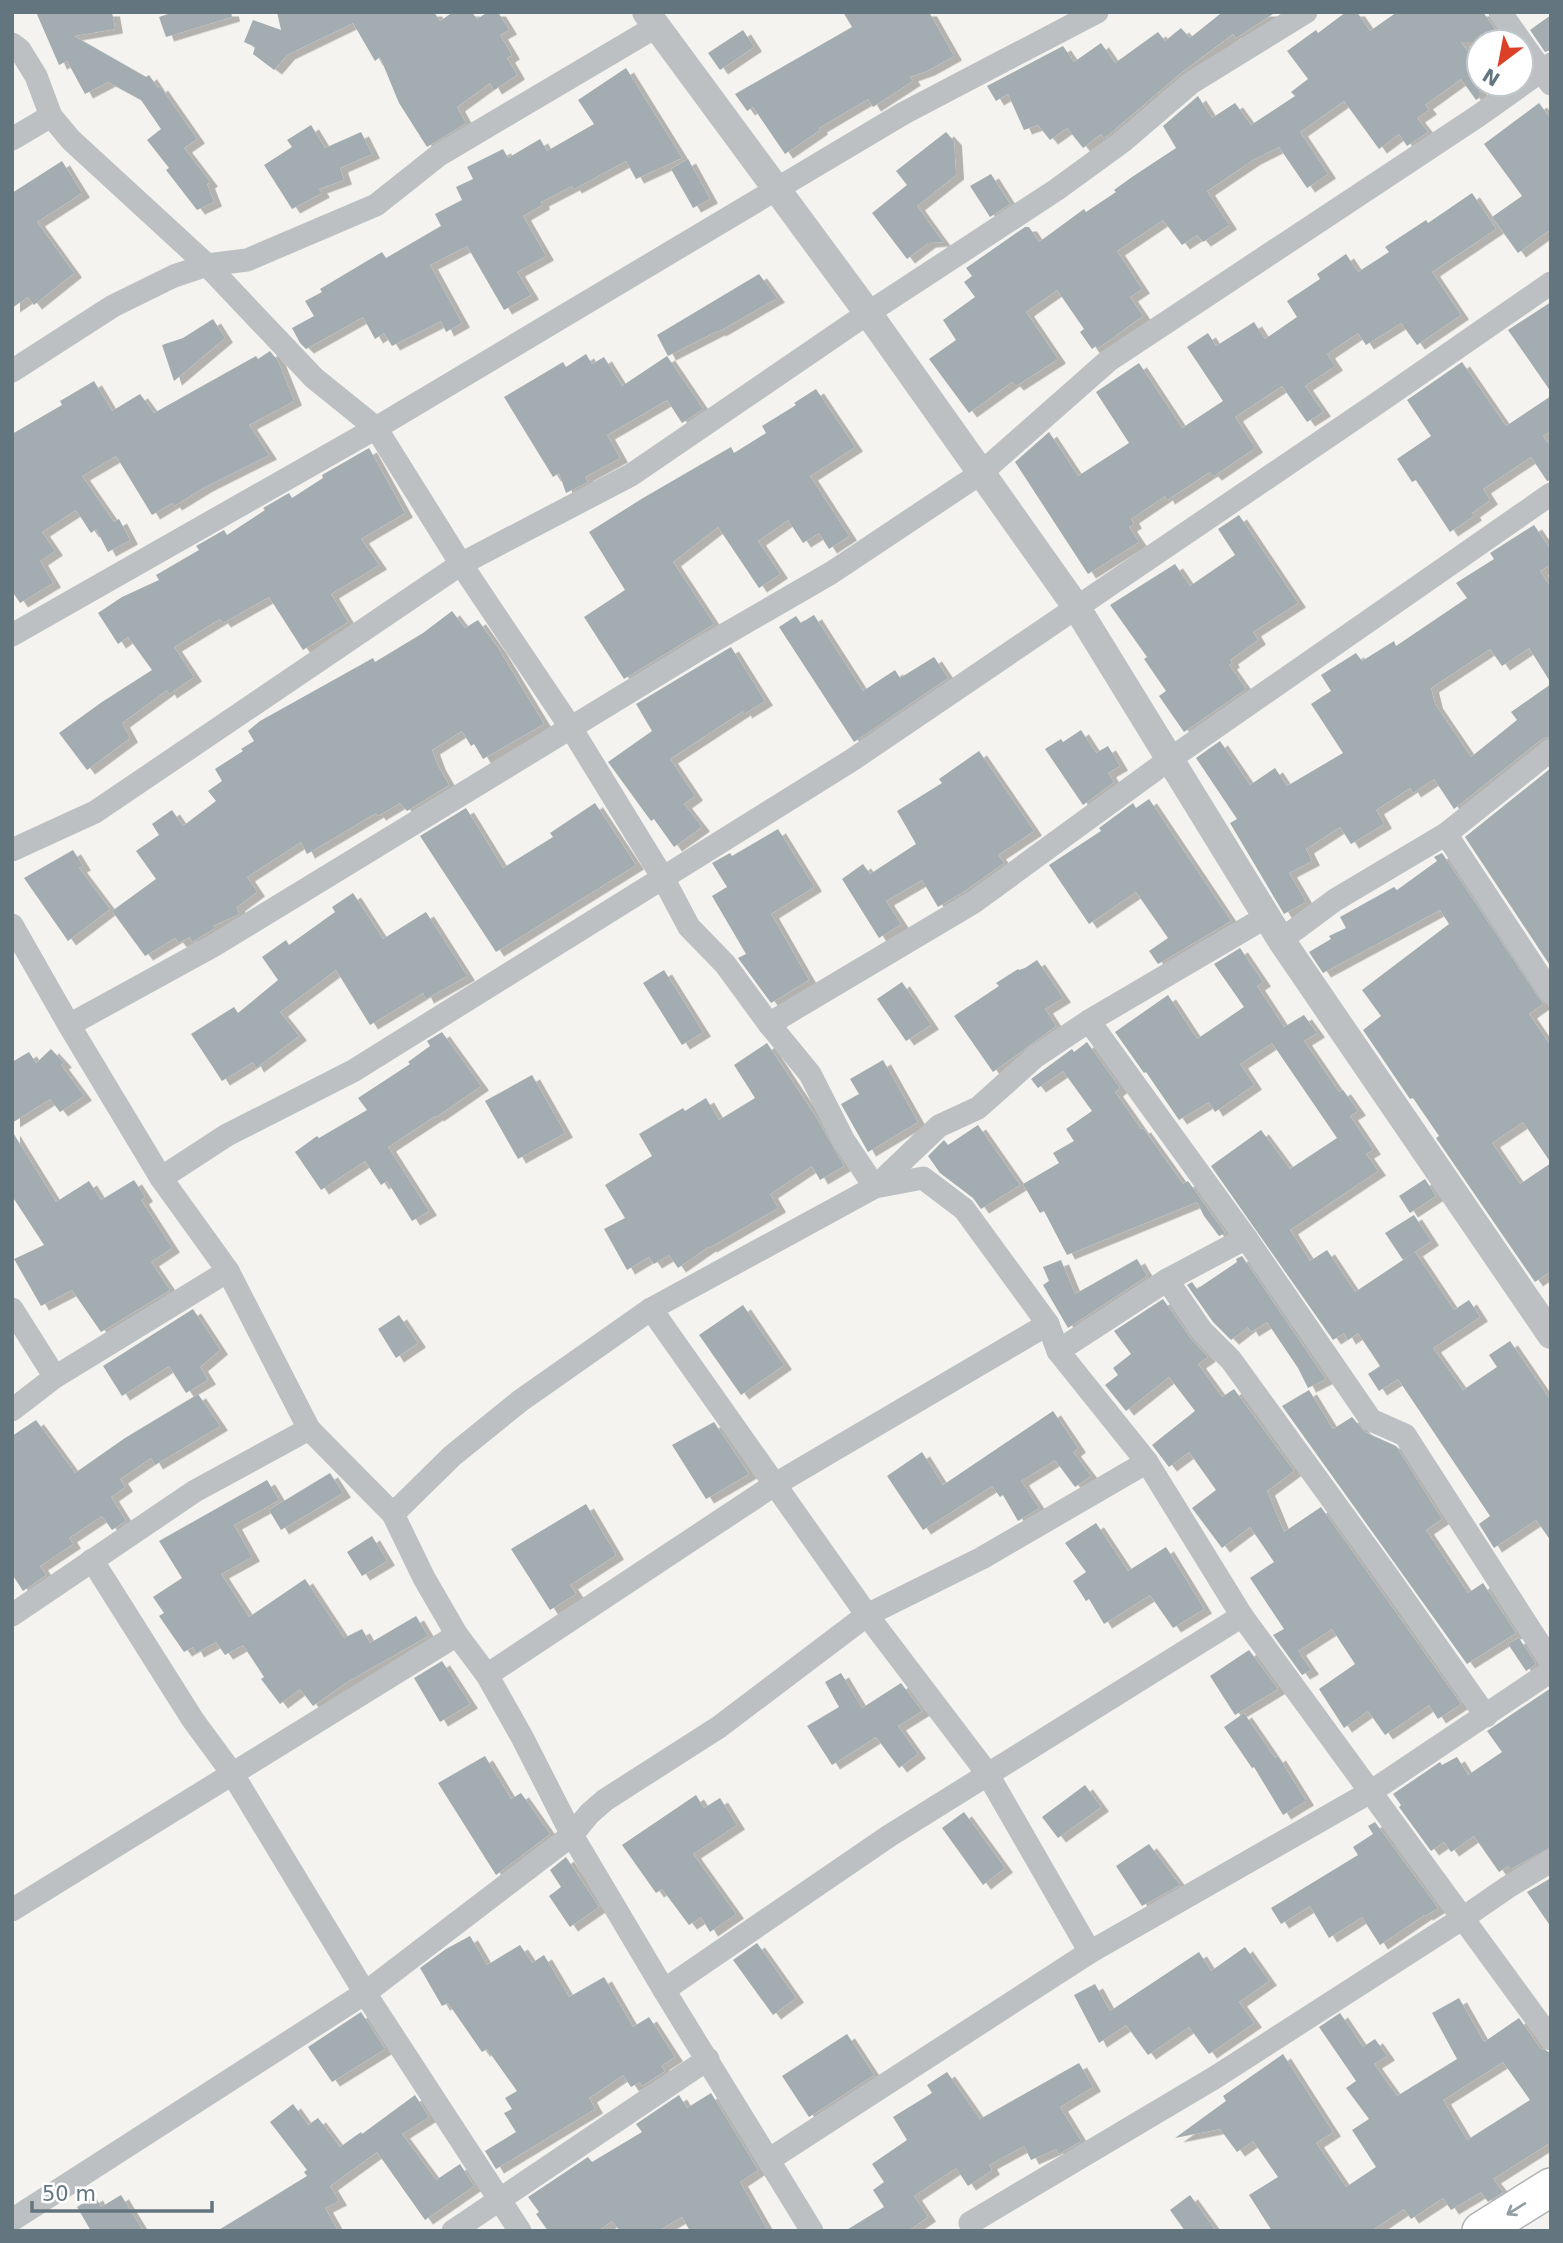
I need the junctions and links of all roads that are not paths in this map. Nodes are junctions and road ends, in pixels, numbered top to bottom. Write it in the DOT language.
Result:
graph roads {
  1 [pos="1097,12"];
  2 [pos="1306,12"];
  3 [pos="1500,12"];
  4 [pos="660,17"];
  5 [pos="12,44"];
  6 [pos="1548,73"];
  7 [pos="51,116"];
  8 [pos="12,139"];
  9 [pos="778,190"];
  10 [pos="207,265"];
  11 [pos="1551,283"];
  12 [pos="868,313"];
  13 [pos="12,371"];
  14 [pos="376,428"];
  15 [pos="981,473"];
  16 [pos="1551,494"];
  17 [pos="461,564"];
  18 [pos="1077,608"];
  19 [pos="12,635"];
  20 [pos="571,728"];
  21 [pos="1551,750"];
  22 [pos="1170,759"];
  23 [pos="1446,834"];
  24 [pos="12,850"];
  25 [pos="663,878"];
  26 [pos="1266,917"];
  27 [pos="12,925"];
  28 [pos="1281,940"];
  29 [pos="1551,993"];
  30 [pos="1089,1021"];
  31 [pos="769,1024"];
  32 [pos="69,1025"];
  33 [pos="161,1178"];
  34 [pos="875,1187"];
  35 [pos="1246,1238"];
  36 [pos="228,1271"];
  37 [pos="1167,1280"];
  38 [pos="12,1309"];
  39 [pos="651,1309"];
  40 [pos="1048,1324"];
  41 [pos="1551,1335"];
  42 [pos="1058,1351"];
  43 [pos="55,1377"];
  44 [pos="12,1410"];
  45 [pos="309,1429"];
  46 [pos="1147,1462"];
  47 [pos="774,1485"];
  48 [pos="393,1514"];
  49 [pos="92,1560"];
  50 [pos="12,1615"];
  51 [pos="867,1615"];
  52 [pos="1242,1615"];
  53 [pos="457,1635"];
  54 [pos="1551,1662"];
  55 [pos="1551,1671"];
  56 [pos="487,1675"];
  57 [pos="1486,1716"];
  58 [pos="232,1773"];
  59 [pos="987,1773"];
  60 [pos="1371,1791"];
  61 [pos="572,1835"];
  62 [pos="1551,1861"];
  63 [pos="12,1910"];
  64 [pos="1463,1918"];
  65 [pos="1090,1952"];
  66 [pos="664,1990"];
  67 [pos="365,1993"];
  68 [pos="1551,2039"];
  69 [pos="708,2059"];
  70 [pos="769,2159"];
  71 [pos="1551,2187"];
  72 [pos="499,2197"];
  73 [pos="12,2220"];
  74 [pos="971,2222"];
  75 [pos="453,2231"];
  76 [pos="520,2231"];
  77 [pos="812,2231"];
  78 [pos="1481,2231"];
  1 -- 9 [label="street"];
  2 -- 12 [label="street"];
  3 -- 6 [label="street"];
  4 -- 9 [label="street"];
  4 -- 10 [label="street"];
  5 -- 7 [label="street"];
  6 -- 15 [label="street"];
  7 -- 8 [label="street"];
  7 -- 10 [label="street"];
  9 -- 12 [label="street"];
  9 -- 14 [label="street"];
  10 -- 13 [label="street"];
  10 -- 14 [label="street"];
  11 -- 18 [label="street"];
  12 -- 15 [label="street"];
  12 -- 17 [label="street"];
  14 -- 17 [label="street"];
  14 -- 19 [label="street"];
  15 -- 18 [label="street"];
  15 -- 20 [label="street"];
  16 -- 22 [label="street"];
  17 -- 20 [label="street"];
  17 -- 24 [label="street"];
  18 -- 22 [label="street"];
  18 -- 25 [label="street"];
  20 -- 25 [label="street"];
  20 -- 32 [label="street"];
  21 -- 23 [label="street"];
  22 -- 26 [label="street"];
  22 -- 31 [label="street"];
  23 -- 28 [label="street"];
  23 -- 29 [label="street"];
  25 -- 31 [label="street"];
  25 -- 33 [label="street"];
  26 -- 28 [label="street"];
  26 -- 30 [label="street"];
  27 -- 32 [label="street"];
  28 -- 41 [label="street"];
  30 -- 34 [label="street"];
  30 -- 35 [label="street"];
  31 -- 34 [label="street"];
  32 -- 33 [label="street"];
  33 -- 36 [label="street"];
  34 -- 39 [label="street"];
  34 -- 40 [label="street"];
  35 -- 37 [label="street"];
  35 -- 54 [label="street"];
  36 -- 43 [label="street"];
  36 -- 45 [label="street"];
  37 -- 42 [label="street"];
  37 -- 57 [label="street"];
  38 -- 43 [label="street"];
  39 -- 47 [label="street"];
  39 -- 48 [label="street"];
  40 -- 42 [label="street"];
  40 -- 47 [label="street"];
  42 -- 46 [label="street"];
  43 -- 44 [label="street"];
  45 -- 48 [label="street"];
  45 -- 49 [label="street"];
  46 -- 51 [label="street"];
  46 -- 52 [label="street"];
  47 -- 51 [label="street"];
  47 -- 56 [label="street"];
  48 -- 53 [label="street"];
  49 -- 50 [label="street"];
  49 -- 58 [label="street"];
  51 -- 59 [label="street"];
  51 -- 61 [label="street"];
  52 -- 59 [label="street"];
  52 -- 60 [label="street"];
  53 -- 56 [label="street"];
  53 -- 58 [label="street"];
  55 -- 57 [label="street"];
  56 -- 61 [label="street"];
  57 -- 60 [label="street"];
  58 -- 63 [label="street"];
  58 -- 67 [label="street"];
  59 -- 65 [label="street"];
  59 -- 66 [label="street"];
  60 -- 64 [label="street"];
  60 -- 65 [label="street"];
  61 -- 66 [label="street"];
  61 -- 67 [label="street"];
  62 -- 64 [label="street"];
  64 -- 68 [label="street"];
  64 -- 74 [label="street"];
  65 -- 70 [label="street"];
  66 -- 69 [label="street"];
  67 -- 72 [label="street"];
  67 -- 73 [label="street"];
  69 -- 70 [label="street"];
  69 -- 72 [label="street"];
  70 -- 77 [label="street"];
  71 -- 78 [label="highway, one-way"];
  72 -- 75 [label="street"];
  72 -- 76 [label="street"];
}
